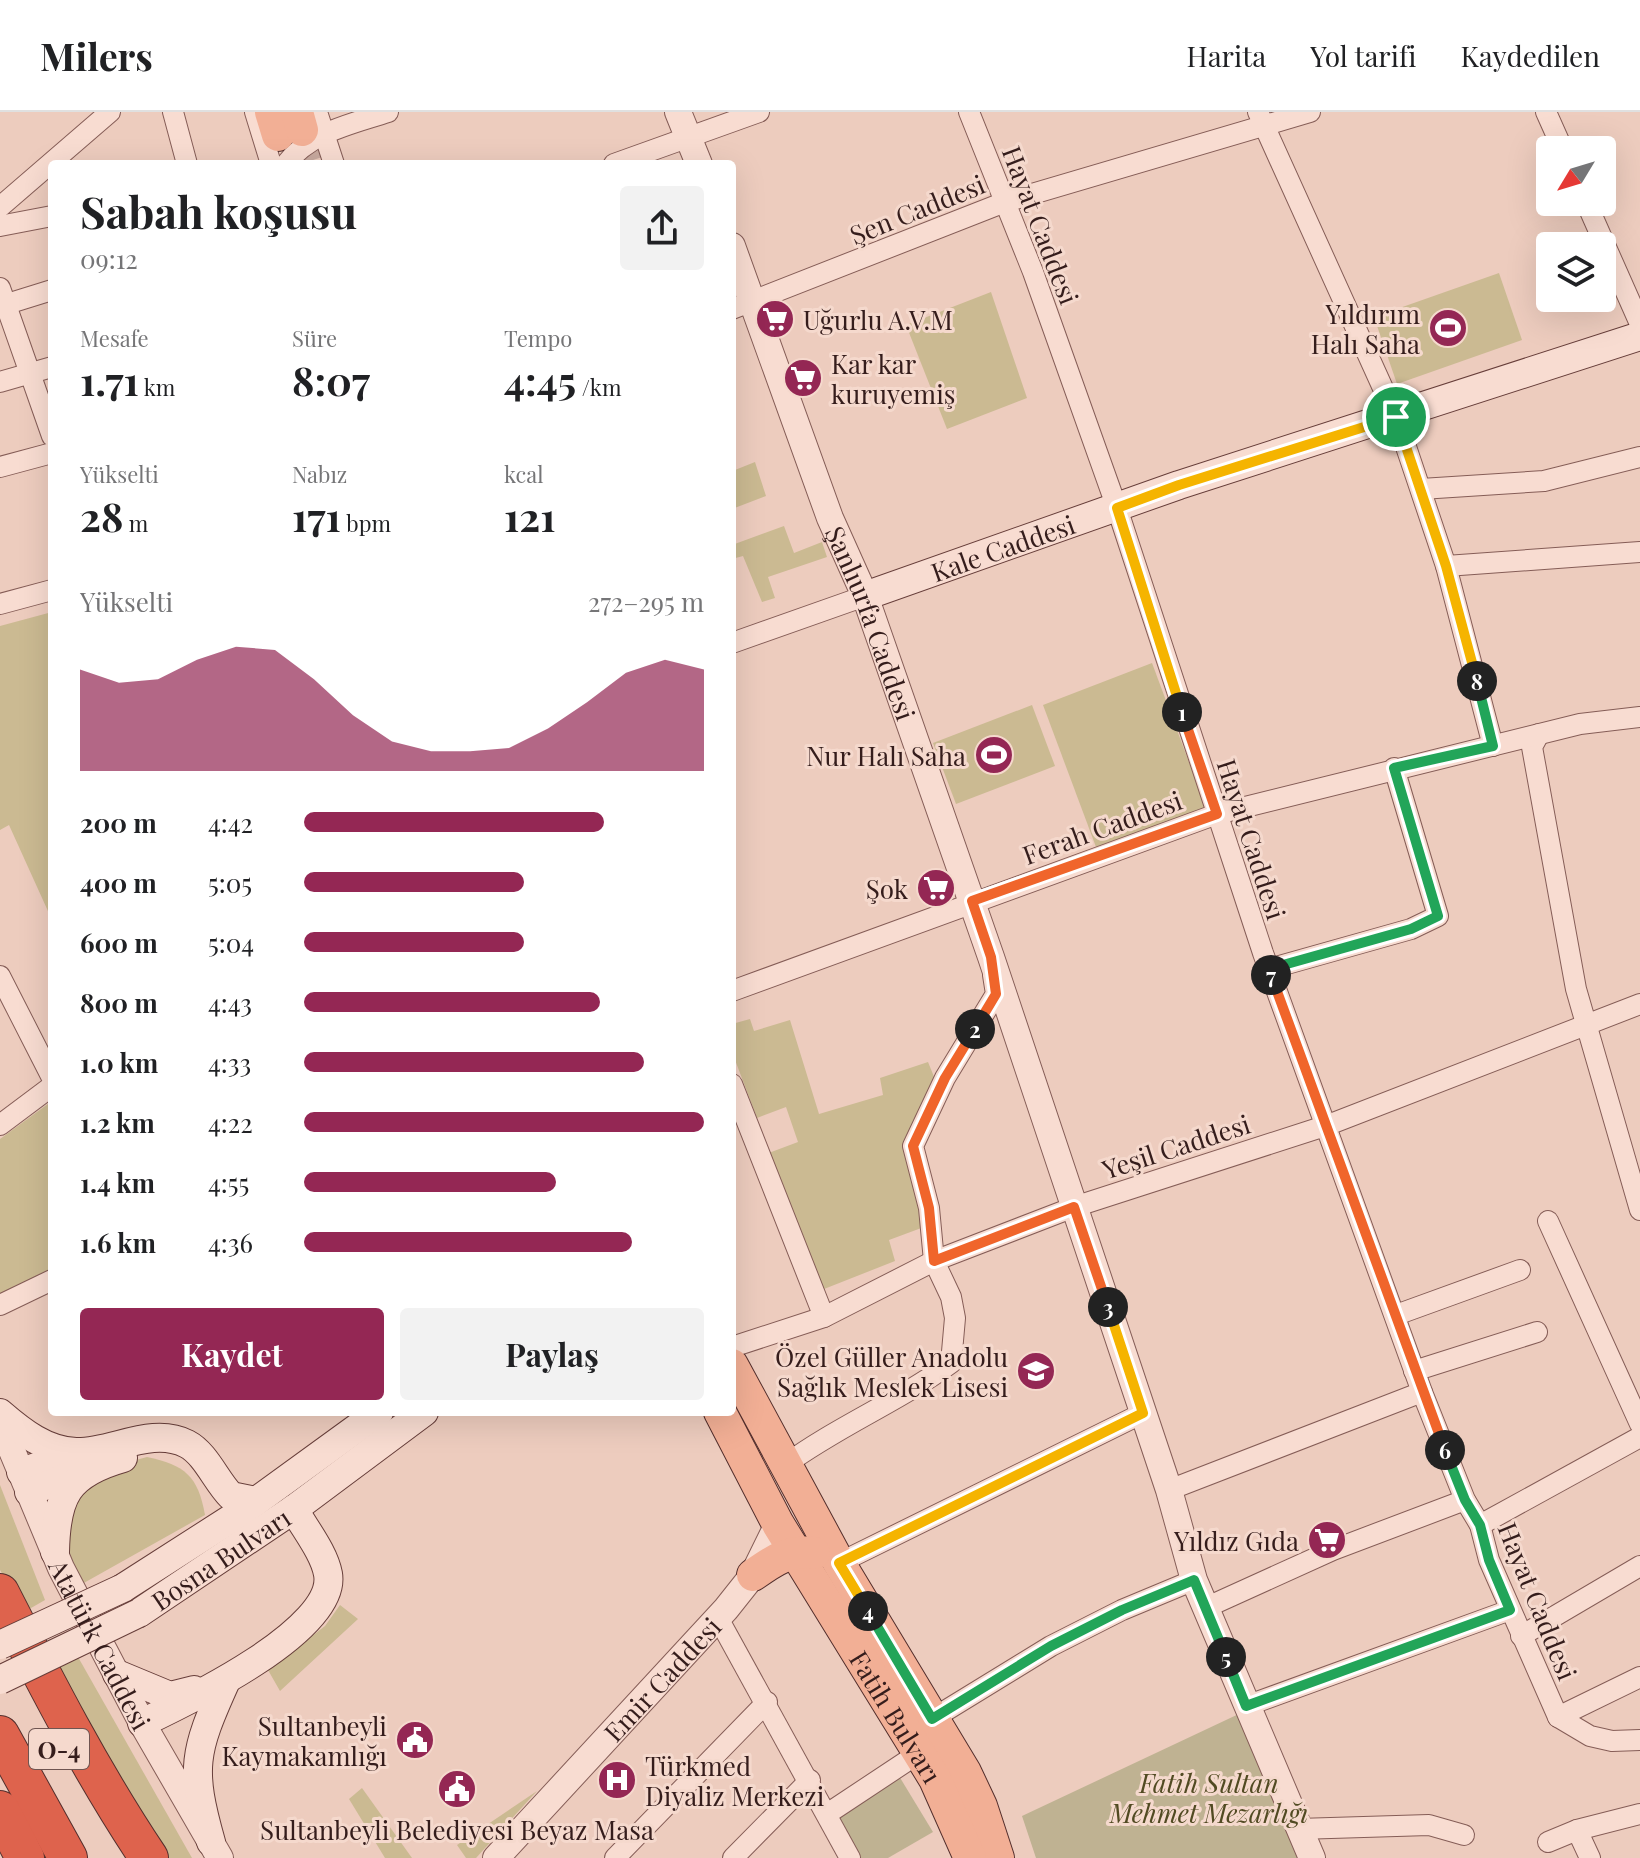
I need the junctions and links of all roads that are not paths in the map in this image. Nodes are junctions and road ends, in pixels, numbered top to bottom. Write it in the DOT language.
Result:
graph roads {
  1 [pos="110,112"];
  2 [pos="173,112"];
  3 [pos="255,112"];
  4 [pos="388,112"];
  5 [pos="678,112"];
  6 [pos="759,112"];
  7 [pos="969,112"];
  8 [pos="1310,112"];
  9 [pos="1546,112"];
  10 [pos="1260,120"];
  11 [pos="293,133"];
  12 [pos="1557,136"];
  13 [pos="689,138"];
  14 [pos="54,160"];
  15 [pos="186,160"];
  16 [pos="329,160"];
  17 [pos="626,160"];
  18 [pos="697,160"];
  19 [pos="48,166"];
  20 [pos="1005,202"];
  21 [pos="0,207"];
  22 [pos="1592,216"];
  23 [pos="48,217"];
  24 [pos="0,226"];
  25 [pos="736,268"];
  26 [pos="48,290"];
  27 [pos="4,296"];
  28 [pos="743,306"];
  29 [pos="1640,324"];
  30 [pos="1640,336"];
  31 [pos="48,368"];
  32 [pos="29,373"];
  33 [pos="0,382"];
  34 [pos="1396,417"];
  35 [pos="48,425"];
  36 [pos="48,454"];
  37 [pos="1640,457"];
  38 [pos="0,467"];
  39 [pos="1421,489"];
  40 [pos="1117,508"];
  41 [pos="1640,552"];
  42 [pos="1446,566"];
  43 [pos="48,591"];
  44 [pos="865,596"];
  45 [pos="0,604"];
  46 [pos="736,642"];
  47 [pos="1640,717"];
  48 [pos="1539,734"];
  49 [pos="1493,746"];
  50 [pos="1394,768"];
  51 [pos="1217,814"];
  52 [pos="972,901"];
  53 [pos="991,957"];
  54 [pos="1269,969"];
  55 [pos="0,976"];
  56 [pos="736,990"];
  57 [pos="1640,1004"];
  58 [pos="1585,1027"];
  59 [pos="48,1070"];
  60 [pos="48,1089"];
  61 [pos="736,1094"];
  62 [pos="0,1125"];
  63 [pos="1328,1125"];
  64 [pos="1074,1207"];
  65 [pos="1640,1210"];
  66 [pos="1548,1221"];
  67 [pos="934,1261"];
  68 [pos="1520,1270"];
  69 [pos="48,1282"];
  70 [pos="0,1305"];
  71 [pos="1396,1315"];
  72 [pos="824,1317"];
  73 [pos="1537,1332"];
  74 [pos="736,1346"];
  75 [pos="1414,1371"];
  76 [pos="736,1373"];
  77 [pos="1422,1392"];
  78 [pos="0,1413"];
  79 [pos="1143,1413"];
  80 [pos="373,1416"];
  81 [pos="419,1416"];
  82 [pos="722,1416"];
  83 [pos="0,1422"];
  84 [pos="1640,1424"];
  85 [pos="1640,1437"];
  86 [pos="87,1459"];
  87 [pos="785,1465"];
  88 [pos="25,1482"];
  89 [pos="1169,1490"];
  90 [pos="1465,1500"];
  91 [pos="256,1501"];
  92 [pos="294,1509"];
  93 [pos="778,1524"];
  94 [pos="1480,1525"];
  95 [pos="216,1527"];
  96 [pos="797,1551"];
  97 [pos="55,1552"];
  98 [pos="839,1563"];
  99 [pos="1640,1566"];
  100 [pos="753,1575"];
  101 [pos="1194,1580"];
  102 [pos="0,1593"];
  103 [pos="1205,1608"];
  104 [pos="1510,1610"];
  105 [pos="718,1618"];
  106 [pos="1521,1636"];
  107 [pos="0,1638"];
  108 [pos="0,1645"];
  109 [pos="117,1674"];
  110 [pos="1640,1677"];
  111 [pos="0,1680"];
  112 [pos="225,1683"];
  113 [pos="767,1702"];
  114 [pos="1246,1706"];
  115 [pos="1558,1717"];
  116 [pos="932,1719"];
  117 [pos="142,1723"];
  118 [pos="0,1735"];
  119 [pos="1640,1740"];
  120 [pos="919,1753"];
  121 [pos="810,1780"];
  122 [pos="0,1810"];
  123 [pos="827,1814"];
  124 [pos="1640,1814"];
  125 [pos="1298,1829"];
  126 [pos="1577,1830"];
  127 [pos="1464,1835"];
  128 [pos="1548,1842"];
  129 [pos="212,1853"];
  130 [pos="25,1858"];
  131 [pos="68,1858"];
  132 [pos="120,1858"];
  133 [pos="149,1858"];
  134 [pos="496,1858"];
  135 [pos="615,1858"];
  136 [pos="733,1858"];
  137 [pos="850,1858"];
  138 [pos="970,1858"];
  139 [pos="998,1858"];
  140 [pos="1312,1858"];
  141 [pos="1590,1858"];
  1 -- 14 [label="street"];
  2 -- 15 [label="street"];
  3 -- 11 [label="street"];
  4 -- 11 [label="street"];
  5 -- 13 [label="street"];
  6 -- 13 [label="street"];
  7 -- 20 [label="street, Hayat Caddesi"];
  8 -- 10 [label="street, Şen Caddesi"];
  9 -- 12 [label="street"];
  10 -- 20 [label="street, Şen Caddesi"];
  10 -- 34 [label="street"];
  11 -- 16 [label="street"];
  13 -- 17 [label="street"];
  13 -- 18 [label="street"];
  19 -- 21 [label="street"];
  20 -- 28 [label="street, Şen Caddesi"];
  20 -- 40 [label="street, Hayat Caddesi"];
  22 -- 29 [label="street"];
  23 -- 24 [label="street"];
  25 -- 28 [label="street, Şanlıurfa Caddesi"];
  26 -- 27 [label="street"];
  27 -- 32 [label="street"];
  28 -- 44 [label="street, Şanlıurfa Caddesi"];
  30 -- 34 [label="main road, Kale Caddesi"];
  31 -- 32 [label="street"];
  32 -- 33 [label="street"];
  32 -- 35 [label="street"];
  34 -- 39 [label="street"];
  34 -- 40 [label="main road, Kale Caddesi"];
  36 -- 38 [label="street"];
  37 -- 39 [label="street"];
  39 -- 42 [label="street"];
  40 -- 44 [label="main road, Kale Caddesi"];
  40 -- 51 [label="street, Hayat Caddesi"];
  41 -- 42 [label="street"];
  42 -- 49 [label="street"];
  43 -- 45 [label="street"];
  44 -- 46 [label="street, Kale Caddesi"];
  44 -- 52 [label="street, Şanlıurfa Caddesi"];
  47 -- 48 [label="street, Ferah Caddesi"];
  48 -- 49 [label="street, Ferah Caddesi"];
  48 -- 58 [label="street"];
  49 -- 50 [label="street, Ferah Caddesi"];
  50 -- 51 [label="street, Ferah Caddesi"];
  50 -- 54 [label="street"];
  51 -- 52 [label="street, Ferah Caddesi"];
  51 -- 54 [label="street, Hayat Caddesi"];
  52 -- 53 [label="street, Şanlıurfa Caddesi"];
  52 -- 56 [label="street, Ferah Caddesi"];
  53 -- 64 [label="street, Şanlıurfa Caddesi"];
  53 -- 67 [label="street"];
  54 -- 63 [label="street, Hayat Caddesi"];
  55 -- 59 [label="street"];
  57 -- 58 [label="street, Yeşil Caddesi"];
  58 -- 63 [label="street, Yeşil Caddesi"];
  58 -- 65 [label="street"];
  60 -- 62 [label="street"];
  61 -- 72 [label="street"];
  63 -- 64 [label="street, Yeşil Caddesi"];
  63 -- 71 [label="street, Hayat Caddesi"];
  64 -- 67 [label="street, Yeşil Caddesi"];
  64 -- 79 [label="street, Şanlıurfa Caddesi"];
  66 -- 84 [label="street"];
  67 -- 72 [label="street, Yeşil Caddesi"];
  67 -- 87 [label="street"];
  68 -- 71 [label="street"];
  69 -- 70 [label="street"];
  71 -- 75 [label="street, Hayat Caddesi"];
  72 -- 74 [label="street, Yeşil Caddesi"];
  73 -- 75 [label="street"];
  75 -- 77 [label="street, Hayat Caddesi"];
  76 -- 87 [label="main road, Fatih Bulvarı"];
  77 -- 89 [label="street"];
  77 -- 90 [label="street, Hayat Caddesi"];
  78 -- 86 [label="main road"];
  79 -- 89 [label="street, Şanlıurfa Caddesi"];
  79 -- 98 [label="street"];
  80 -- 91 [label="main road, Bosna Bulvarı"];
  81 -- 92 [label="main road, Bosna Bulvarı"];
  82 -- 93 [label="main road, Fatih Bulvarı"];
  83 -- 88 [label="street, Atatürk Caddesi"];
  85 -- 94 [label="street"];
  86 -- 88 [label="main road"];
  86 -- 91 [label="main road"];
  86 -- 95 [label="main road"];
  86 -- 97 [label="main road"];
  87 -- 98 [label="main road, Fatih Bulvarı"];
  88 -- 97 [label="street, Atatürk Caddesi"];
  89 -- 101 [label="street, Şanlıurfa Caddesi"];
  90 -- 94 [label="street, Hayat Caddesi"];
  90 -- 103 [label="street"];
  91 -- 95 [label="main road, Bosna Bulvarı"];
  92 -- 111 [label="main road, Bosna Bulvarı, bridge"];
  92 -- 112 [label="main road"];
  93 -- 96 [label="main road, Fatih Bulvarı"];
  93 -- 100 [label="street, Emir Caddesi"];
  94 -- 104 [label="street, Hayat Caddesi"];
  95 -- 108 [label="main road, Bosna Bulvarı, bridge"];
  96 -- 98 [label="main road"];
  96 -- 100 [label="main road"];
  96 -- 120 [label="main road, Fatih Bulvarı"];
  97 -- 109 [label="street, Atatürk Caddesi"];
  98 -- 116 [label="main road, Fatih Bulvarı"];
  99 -- 106 [label="street"];
  100 -- 105 [label="street, Emir Caddesi"];
  101 -- 103 [label="street, Şanlıurfa Caddesi"];
  101 -- 116 [label="street"];
  102 -- 133 [label="highway"];
  103 -- 114 [label="street, Şanlıurfa Caddesi"];
  104 -- 106 [label="street, Hayat Caddesi"];
  104 -- 114 [label="street"];
  105 -- 113 [label="street"];
  105 -- 134 [label="street, Emir Caddesi"];
  106 -- 115 [label="street, Hayat Caddesi"];
  107 -- 132 [label="highway, O-4"];
  109 -- 112 [label="main road"];
  109 -- 117 [label="street, Atatürk Caddesi"];
  110 -- 115 [label="street"];
  112 -- 117 [label="main road"];
  112 -- 129 [label="main road"];
  113 -- 121 [label="street"];
  113 -- 135 [label="street"];
  114 -- 125 [label="street, Şanlıurfa Caddesi"];
  115 -- 119 [label="street, Hayat Caddesi"];
  116 -- 139 [label="main road, Fatih Bulvarı"];
  117 -- 129 [label="street, Atatürk Caddesi"];
  118 -- 131 [label="highway, O-4"];
  120 -- 123 [label="street"];
  120 -- 138 [label="main road, Fatih Bulvarı"];
  121 -- 123 [label="street"];
  121 -- 136 [label="street"];
  122 -- 130 [label="highway"];
  123 -- 137 [label="street"];
  124 -- 126 [label="street"];
  125 -- 127 [label="street"];
  125 -- 140 [label="street, Şanlıurfa Caddesi"];
  126 -- 128 [label="street"];
  126 -- 141 [label="street"];
}
